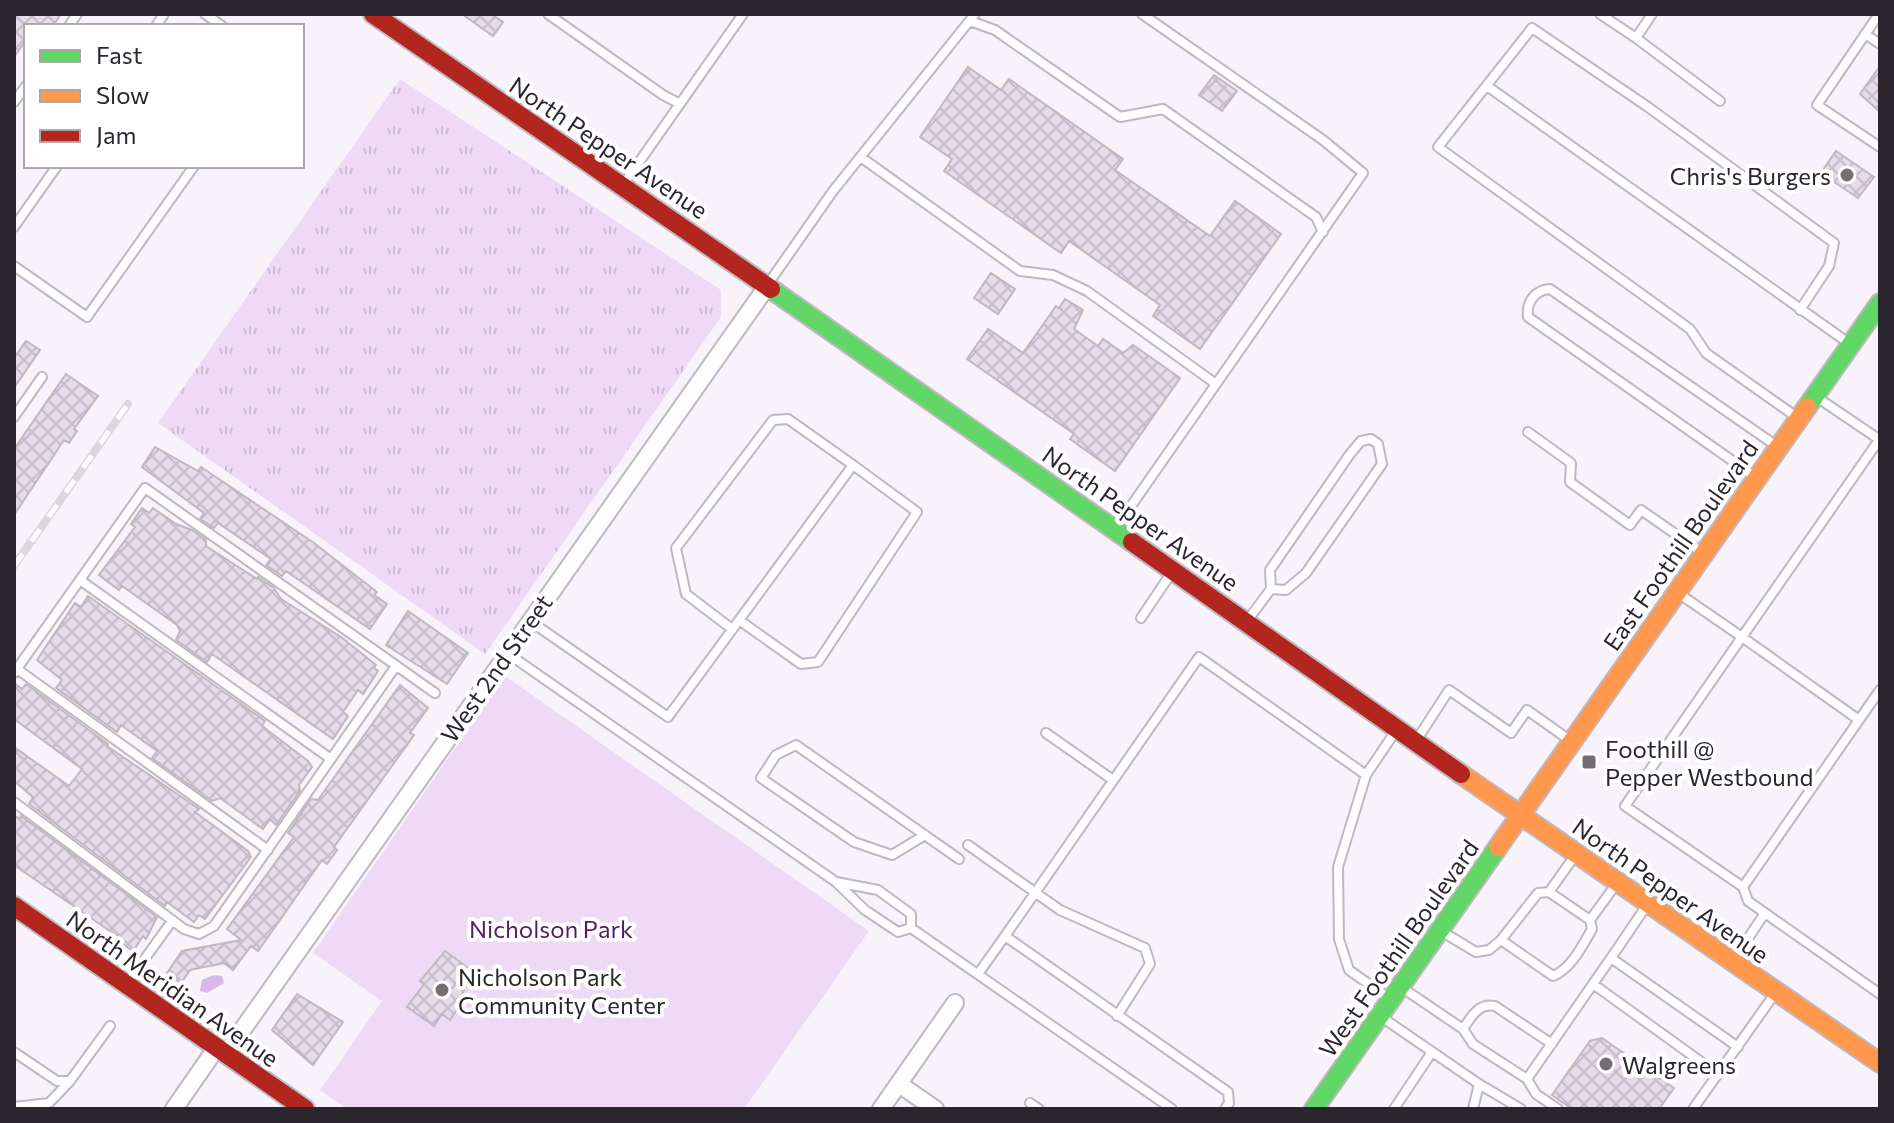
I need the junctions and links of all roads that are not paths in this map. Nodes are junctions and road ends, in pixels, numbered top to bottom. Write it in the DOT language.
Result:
graph roads {
  1 [pos="373,14"];
  2 [pos="548,14"];
  3 [pos="743,14"];
  4 [pos="1142,14"];
  5 [pos="1600,14"];
  6 [pos="1652,14"];
  7 [pos="1879,14"];
  8 [pos="972,18"];
  9 [pos="1865,34"];
  10 [pos="1636,38"];
  11 [pos="1880,44"];
  12 [pos="1487,86"];
  13 [pos="1720,101"];
  14 [pos="680,104"];
  15 [pos="1880,147"];
  16 [pos="862,158"];
  17 [pos="56,168"];
  18 [pos="193,168"];
  19 [pos="623,185"];
  20 [pos="14,227"];
  21 [pos="1323,232"];
  22 [pos="14,266"];
  23 [pos="768,285"];
  24 [pos="1880,303"];
  25 [pos="1800,310"];
  26 [pos="1851,345"];
  27 [pos="42,377"];
  28 [pos="1216,384"];
  29 [pos="1815,395"];
  30 [pos="15,413"];
  31 [pos="1798,419"];
  32 [pos="1528,432"];
  33 [pos="1880,440"];
  34 [pos="1779,447"];
  35 [pos="853,465"];
  36 [pos="1757,478"];
  37 [pos="1115,530"];
  38 [pos="1704,554"];
  39 [pos="1173,571"];
  40 [pos="80,580"];
  41 [pos="1271,589"];
  42 [pos="1677,592"];
  43 [pos="1141,618"];
  44 [pos="529,620"];
  45 [pos="739,620"];
  46 [pos="1246,622"];
  47 [pos="732,629"];
  48 [pos="1742,637"];
  49 [pos="507,652"];
  50 [pos="396,666"];
  51 [pos="16,671"];
  52 [pos="1880,690"];
  53 [pos="435,693"];
  54 [pos="1859,720"];
  55 [pos="1397,728"];
  56 [pos="1046,733"];
  57 [pos="1416,741"];
  58 [pos="1572,741"];
  59 [pos="331,759"];
  60 [pos="1366,775"];
  61 [pos="1113,780"];
  62 [pos="14,802"];
  63 [pos="1520,815"];
  64 [pos="925,835"];
  65 [pos="968,845"];
  66 [pos="268,850"];
  67 [pos="1576,854"];
  68 [pos="959,859"];
  69 [pos="836,882"];
  70 [pos="1617,882"];
  71 [pos="1743,887"];
  72 [pos="1036,890"];
  73 [pos="1549,892"];
  74 [pos="1648,903"];
  75 [pos="14,906"];
  76 [pos="1765,913"];
  77 [pos="1590,920"];
  78 [pos="172,921"];
  79 [pos="911,928"];
  80 [pos="1440,931"];
  81 [pos="1005,936"];
  82 [pos="1501,940"];
  83 [pos="1611,958"];
  84 [pos="1732,962"];
  85 [pos="978,974"];
  86 [pos="126,984"];
  87 [pos="1593,984"];
  88 [pos="1776,992"];
  89 [pos="1396,993"];
  90 [pos="1880,994"];
  91 [pos="955,1003"];
  92 [pos="1117,1016"];
  93 [pos="1380,1016"];
  94 [pos="110,1026"];
  95 [pos="1463,1029"];
  96 [pos="1552,1044"];
  97 [pos="1738,1047"];
  98 [pos="221,1050"];
  99 [pos="14,1052"];
  100 [pos="1432,1052"];
  101 [pos="1880,1063"];
  102 [pos="1718,1074"];
  103 [pos="1527,1079"];
  104 [pos="70,1081"];
  105 [pos="899,1084"];
  106 [pos="1479,1084"];
  107 [pos="14,1107"];
  108 [pos="174,1109"];
  109 [pos="305,1109"];
  110 [pos="881,1109"];
  111 [pos="935,1109"];
  112 [pos="1172,1109"];
  113 [pos="1225,1109"];
  114 [pos="1314,1109"];
  115 [pos="1394,1109"];
  116 [pos="1473,1109"];
  117 [pos="1521,1109"];
  118 [pos="1558,1109"];
  119 [pos="1693,1109"];
  1 -- 19 [label="main road, North Pepper Avenue"];
  2 -- 14 [label="lane"];
  3 -- 14 [label="lane"];
  4 -- 21 [label="lane"];
  5 -- 10 [label="lane"];
  6 -- 10 [label="lane"];
  7 -- 9 [label="lane"];
  8 -- 16 [label="lane"];
  8 -- 21 [label="lane"];
  9 -- 11 [label="lane"];
  9 -- 15 [label="lane"];
  10 -- 13 [label="lane"];
  12 -- 25 [label="lane"];
  12 -- 25 [label="lane"];
  12 -- 31 [label="lane"];
  14 -- 19 [label="lane"];
  16 -- 23 [label="lane"];
  16 -- 28 [label="lane"];
  17 -- 20 [label="lane"];
  18 -- 22 [label="lane"];
  19 -- 23 [label="main road, North Pepper Avenue"];
  21 -- 28 [label="lane"];
  23 -- 37 [label="main road, North Pepper Avenue"];
  23 -- 44 [label="street, West 2nd Street"];
  24 -- 26 [label="main road, East Foothill Boulevard"];
  25 -- 26 [label="lane"];
  26 -- 29 [label="main road, East Foothill Boulevard"];
  27 -- 30 [label="lane"];
  28 -- 37 [label="lane"];
  29 -- 31 [label="main road, East Foothill Boulevard"];
  29 -- 33 [label="lane"];
  31 -- 34 [label="main road, East Foothill Boulevard"];
  32 -- 38 [label="lane"];
  33 -- 48 [label="lane"];
  34 -- 36 [label="main road, East Foothill Boulevard"];
  34 -- 36 [label="lane"];
  35 -- 45 [label="lane"];
  35 -- 45 [label="lane"];
  35 -- 47 [label="lane"];
  36 -- 38 [label="main road, East Foothill Boulevard"];
  37 -- 39 [label="main road, North Pepper Avenue"];
  38 -- 42 [label="main road, East Foothill Boulevard"];
  39 -- 43 [label="lane"];
  39 -- 46 [label="main road, North Pepper Avenue"];
  40 -- 50 [label="lane"];
  40 -- 51 [label="lane"];
  40 -- 59 [label="lane"];
  41 -- 41 [label="lane"];
  41 -- 46 [label="lane"];
  42 -- 48 [label="lane"];
  42 -- 58 [label="main road, East Foothill Boulevard"];
  44 -- 47 [label="lane"];
  44 -- 49 [label="street, West 2nd Street"];
  45 -- 47 [label="lane"];
  46 -- 55 [label="main road, North Pepper Avenue"];
  48 -- 54 [label="lane"];
  48 -- 71 [label="lane"];
  49 -- 69 [label="lane"];
  49 -- 98 [label="street, West 2nd Street"];
  50 -- 53 [label="lane"];
  50 -- 59 [label="lane"];
  51 -- 66 [label="lane"];
  52 -- 54 [label="lane"];
  54 -- 71 [label="lane"];
  55 -- 57 [label="main road, North Pepper Avenue"];
  55 -- 60 [label="lane"];
  56 -- 61 [label="lane"];
  57 -- 58 [label="lane"];
  57 -- 63 [label="main road, North Pepper Avenue"];
  58 -- 63 [label="main road, East Foothill Boulevard"];
  59 -- 66 [label="lane"];
  60 -- 61 [label="lane"];
  60 -- 89 [label="lane"];
  61 -- 72 [label="lane"];
  62 -- 78 [label="lane"];
  63 -- 67 [label="main road, North Pepper Avenue"];
  63 -- 80 [label="main road, West Foothill Boulevard"];
  64 -- 64 [label="lane"];
  64 -- 68 [label="lane"];
  65 -- 72 [label="lane"];
  66 -- 78 [label="lane"];
  67 -- 70 [label="main road, North Pepper Avenue"];
  67 -- 73 [label="lane"];
  69 -- 79 [label="lane"];
  69 -- 79 [label="lane"];
  70 -- 74 [label="main road, North Pepper Avenue"];
  70 -- 77 [label="lane"];
  71 -- 76 [label="lane"];
  72 -- 81 [label="lane"];
  72 -- 92 [label="lane"];
  73 -- 77 [label="lane"];
  73 -- 82 [label="lane"];
  74 -- 83 [label="lane"];
  74 -- 84 [label="main road, North Pepper Avenue"];
  75 -- 86 [label="main road, North Meridian Avenue"];
  76 -- 84 [label="lane"];
  76 -- 90 [label="lane"];
  77 -- 82 [label="lane"];
  78 -- 86 [label="lane"];
  79 -- 85 [label="lane"];
  80 -- 82 [label="lane"];
  80 -- 89 [label="main road, West Foothill Boulevard"];
  81 -- 85 [label="lane"];
  81 -- 92 [label="lane"];
  83 -- 87 [label="lane"];
  83 -- 97 [label="lane"];
  84 -- 88 [label="main road, North Pepper Avenue"];
  85 -- 112 [label="lane"];
  86 -- 98 [label="main road, North Meridian Avenue"];
  87 -- 96 [label="lane"];
  87 -- 102 [label="lane"];
  88 -- 97 [label="lane"];
  88 -- 101 [label="main road, North Pepper Avenue"];
  89 -- 93 [label="main road, West Foothill Boulevard"];
  89 -- 95 [label="lane"];
  91 -- 105 [label="street"];
  92 -- 113 [label="lane"];
  93 -- 100 [label="lane"];
  93 -- 114 [label="main road, West Foothill Boulevard"];
  94 -- 104 [label="lane"];
  95 -- 96 [label="lane"];
  95 -- 103 [label="lane"];
  96 -- 103 [label="lane"];
  97 -- 102 [label="lane"];
  98 -- 108 [label="street, West 2nd Street"];
  98 -- 109 [label="main road, North Meridian Avenue"];
  99 -- 104 [label="lane"];
  100 -- 106 [label="lane"];
  100 -- 115 [label="lane"];
  102 -- 119 [label="lane"];
  103 -- 118 [label="lane"];
  104 -- 107 [label="lane"];
  105 -- 110 [label="street"];
  105 -- 111 [label="street"];
  106 -- 116 [label="lane"];
  106 -- 117 [label="lane"];
}
